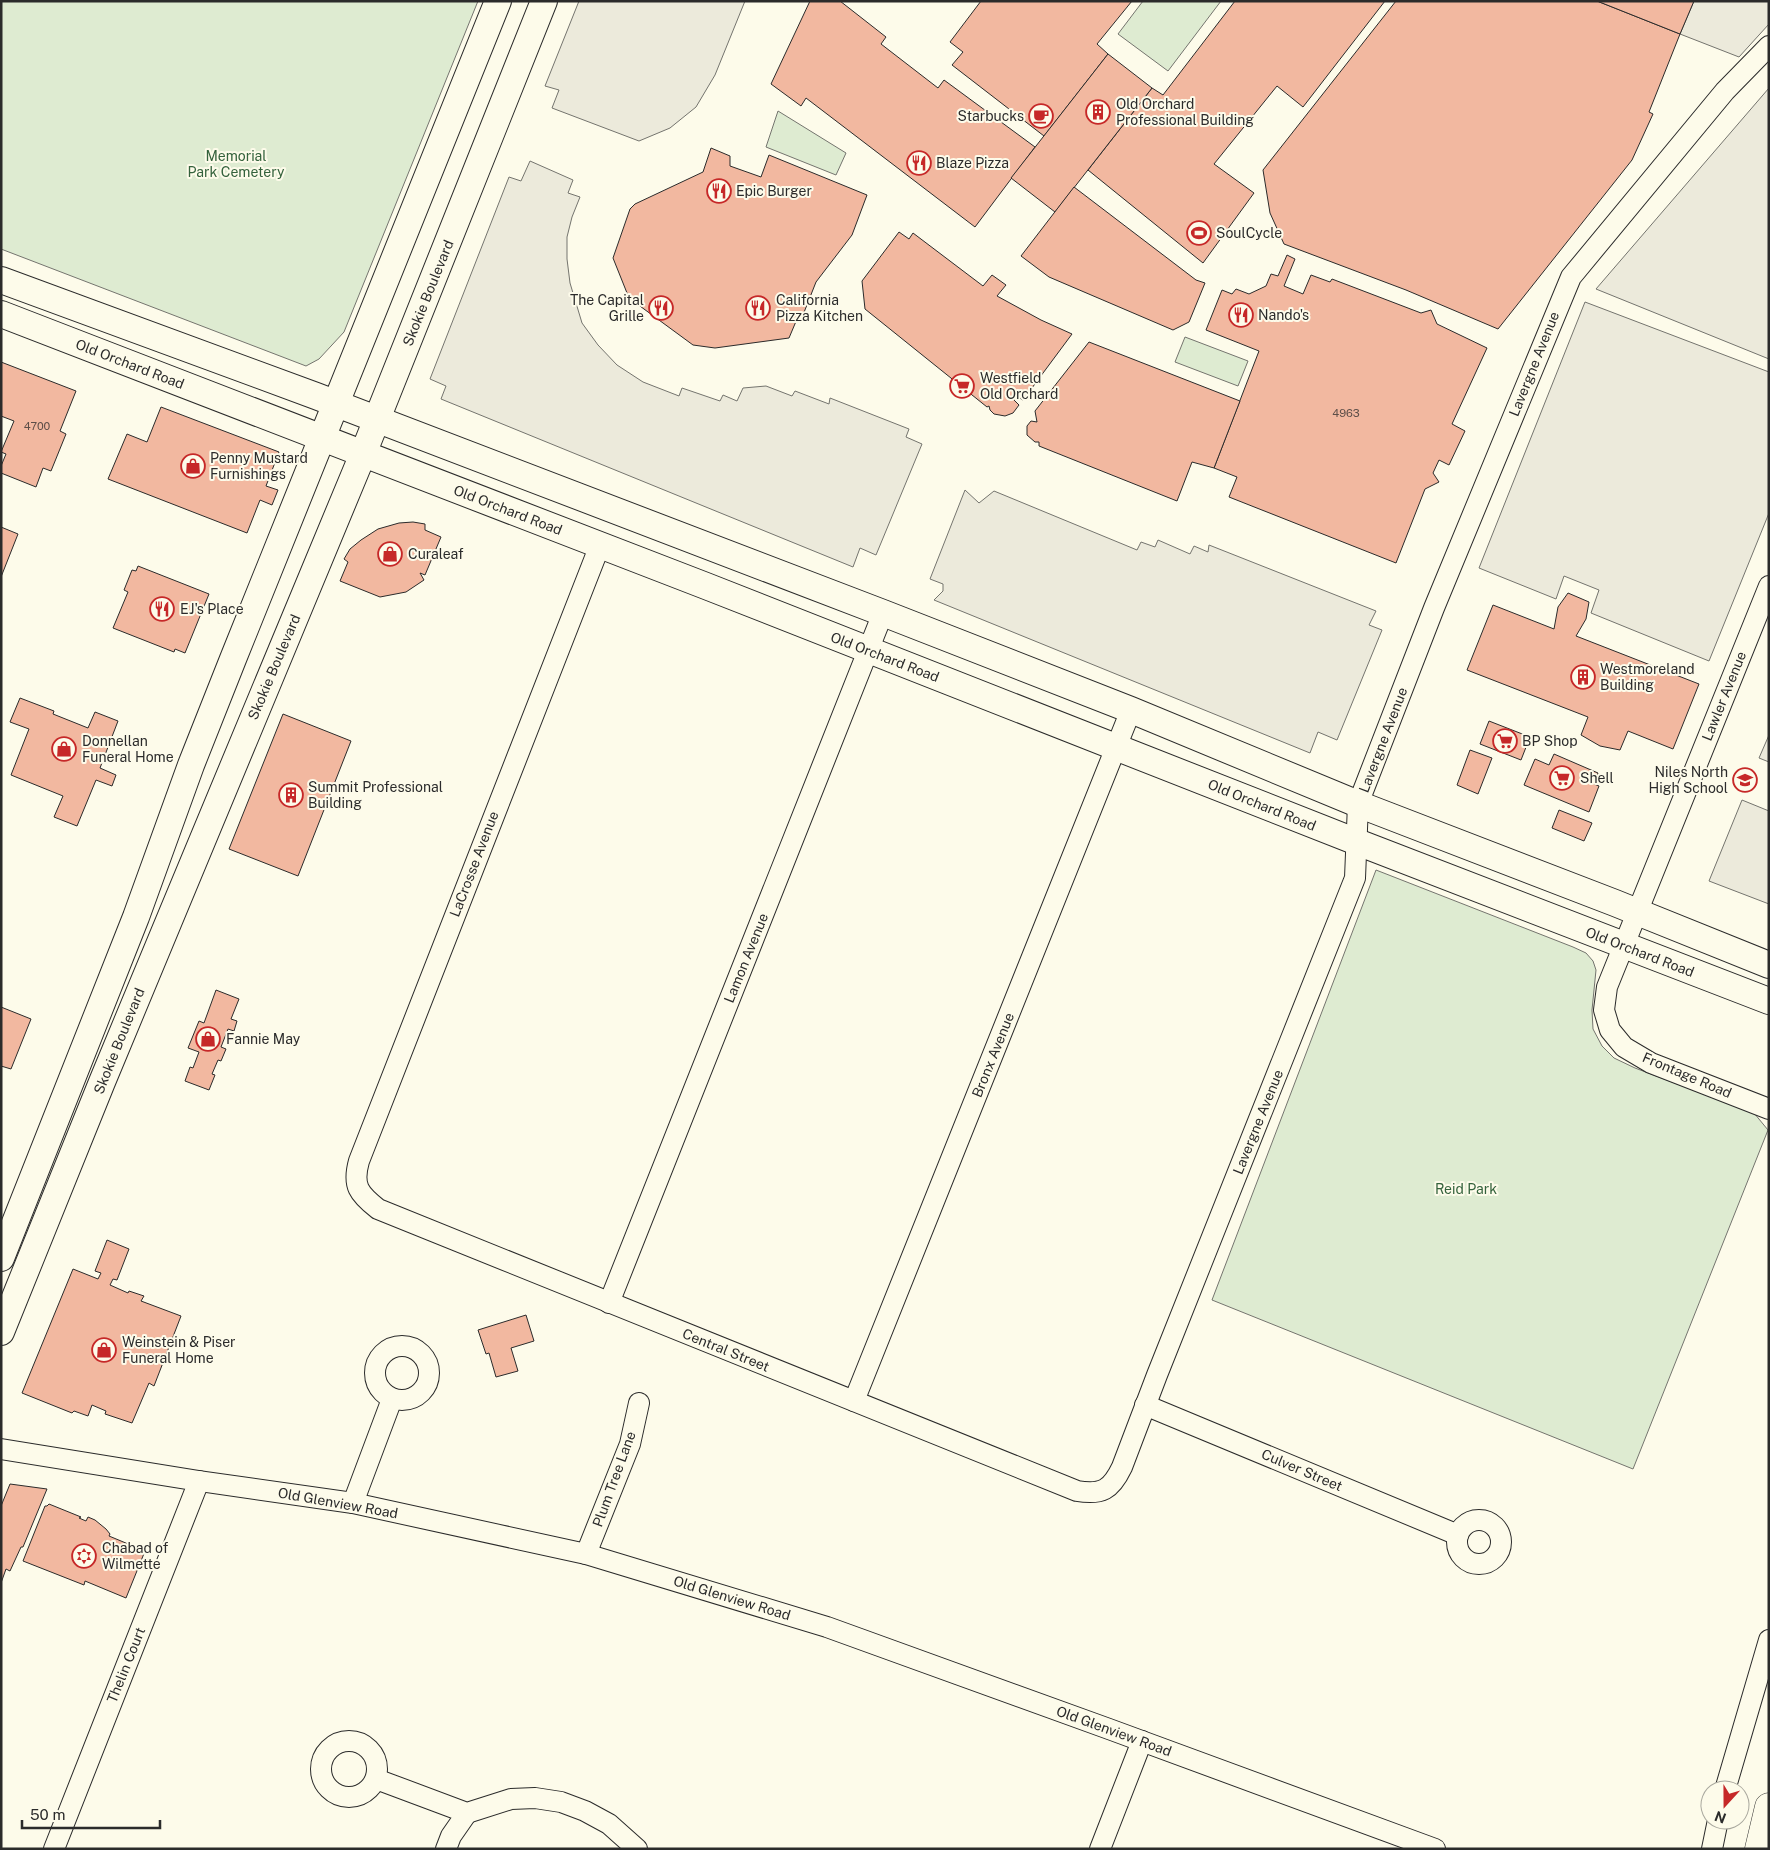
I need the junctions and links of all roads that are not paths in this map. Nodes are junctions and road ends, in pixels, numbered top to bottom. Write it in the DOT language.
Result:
graph roads {
  1 [pos="498,1"];
  2 [pos="544,1"];
  3 [pos="1769,46"];
  4 [pos="1,280"];
  5 [pos="1,314"];
  6 [pos="337,404"];
  7 [pos="377,419"];
  8 [pos="322,438"];
  9 [pos="363,454"];
  10 [pos="600,545"];
  11 [pos="1769,586"];
  12 [pos="883,613"];
  13 [pos="868,651"];
  14 [pos="1131,710"];
  15 [pos="1116,747"];
  16 [pos="1358,804"];
  17 [pos="1357,842"];
  18 [pos="1638,912"];
  19 [pos="1625,947"];
  20 [pos="1769,965"];
  21 [pos="1769,1001"];
  22 [pos="1769,1109"];
  23 [pos="356,1184"];
  24 [pos="1,1258"];
  25 [pos="609,1302"];
  26 [pos="1,1332"];
  27 [pos="392,1399"];
  28 [pos="854,1401"];
  29 [pos="639,1403"];
  30 [pos="1145,1405"];
  31 [pos="1,1449"];
  32 [pos="199,1481"];
  33 [pos="1106,1489"];
  34 [pos="353,1503"];
  35 [pos="1458,1535"];
  36 [pos="586,1554"];
  37 [pos="1769,1640"];
  38 [pos="1142,1741"];
  39 [pos="376,1778"];
  40 [pos="1729,1780"];
  41 [pos="1769,1807"];
  42 [pos="467,1813"];
  43 [pos="1716,1830"];
  44 [pos="54,1849"];
  45 [pos="446,1849"];
  46 [pos="637,1849"];
  47 [pos="1100,1849"];
  48 [pos="1435,1849"];
  49 [pos="1712,1849"];
  50 [pos="1759,1849"];
  1 -- 6 [label="main road"];
  2 -- 7 [label="main road, Skokie Boulevard"];
  3 -- 16 [label="street, Lavergne Avenue"];
  4 -- 6 [label="main road"];
  5 -- 8 [label="main road, Old Orchard Road"];
  6 -- 7 [label="main road"];
  6 -- 8 [label="main road"];
  7 -- 9 [label="main road, Skokie Boulevard"];
  7 -- 12 [label="main road"];
  8 -- 9 [label="main road, Old Orchard Road"];
  8 -- 24 [label="main road"];
  9 -- 10 [label="main road, Old Orchard Road"];
  9 -- 26 [label="main road, Skokie Boulevard"];
  10 -- 13 [label="main road, Old Orchard Road"];
  10 -- 23 [label="street, LaCrosse Avenue"];
  11 -- 18 [label="street, Lawler Avenue"];
  12 -- 13 [label="street, Lamon Avenue"];
  12 -- 14 [label="main road"];
  13 -- 15 [label="main road, Old Orchard Road"];
  13 -- 25 [label="street, Lamon Avenue"];
  14 -- 15 [label="street, Bronx Avenue"];
  14 -- 16 [label="main road"];
  15 -- 17 [label="main road, Old Orchard Road"];
  15 -- 28 [label="street, Bronx Avenue"];
  16 -- 17 [label="street, Lavergne Avenue"];
  16 -- 18 [label="main road"];
  17 -- 19 [label="main road, Old Orchard Road"];
  17 -- 30 [label="street, Lavergne Avenue"];
  18 -- 19 [label="street, Lawler Avenue"];
  18 -- 20 [label="main road"];
  19 -- 21 [label="main road, Old Orchard Road"];
  19 -- 22 [label="street, Frontage Road"];
  23 -- 25 [label="street, Central Street"];
  25 -- 28 [label="street, Central Street"];
  27 -- 34 [label="street"];
  28 -- 33 [label="street, Central Street"];
  29 -- 36 [label="street, Plum Tree Lane"];
  30 -- 33 [label="street, Lavergne Avenue"];
  30 -- 35 [label="street, Culver Street"];
  31 -- 32 [label="street, Old Glenview Road"];
  32 -- 34 [label="street, Old Glenview Road"];
  32 -- 44 [label="street, Thelin Court"];
  34 -- 36 [label="street, Old Glenview Road"];
  36 -- 38 [label="street, Old Glenview Road"];
  37 -- 40 [label="street"];
  38 -- 47 [label="street"];
  38 -- 48 [label="street, Old Glenview Road"];
  39 -- 42 [label="street"];
  41 -- 50 [label="highway"];
  42 -- 45 [label="street"];
  42 -- 46 [label="street"];
  43 -- 49 [label="street"];
}
